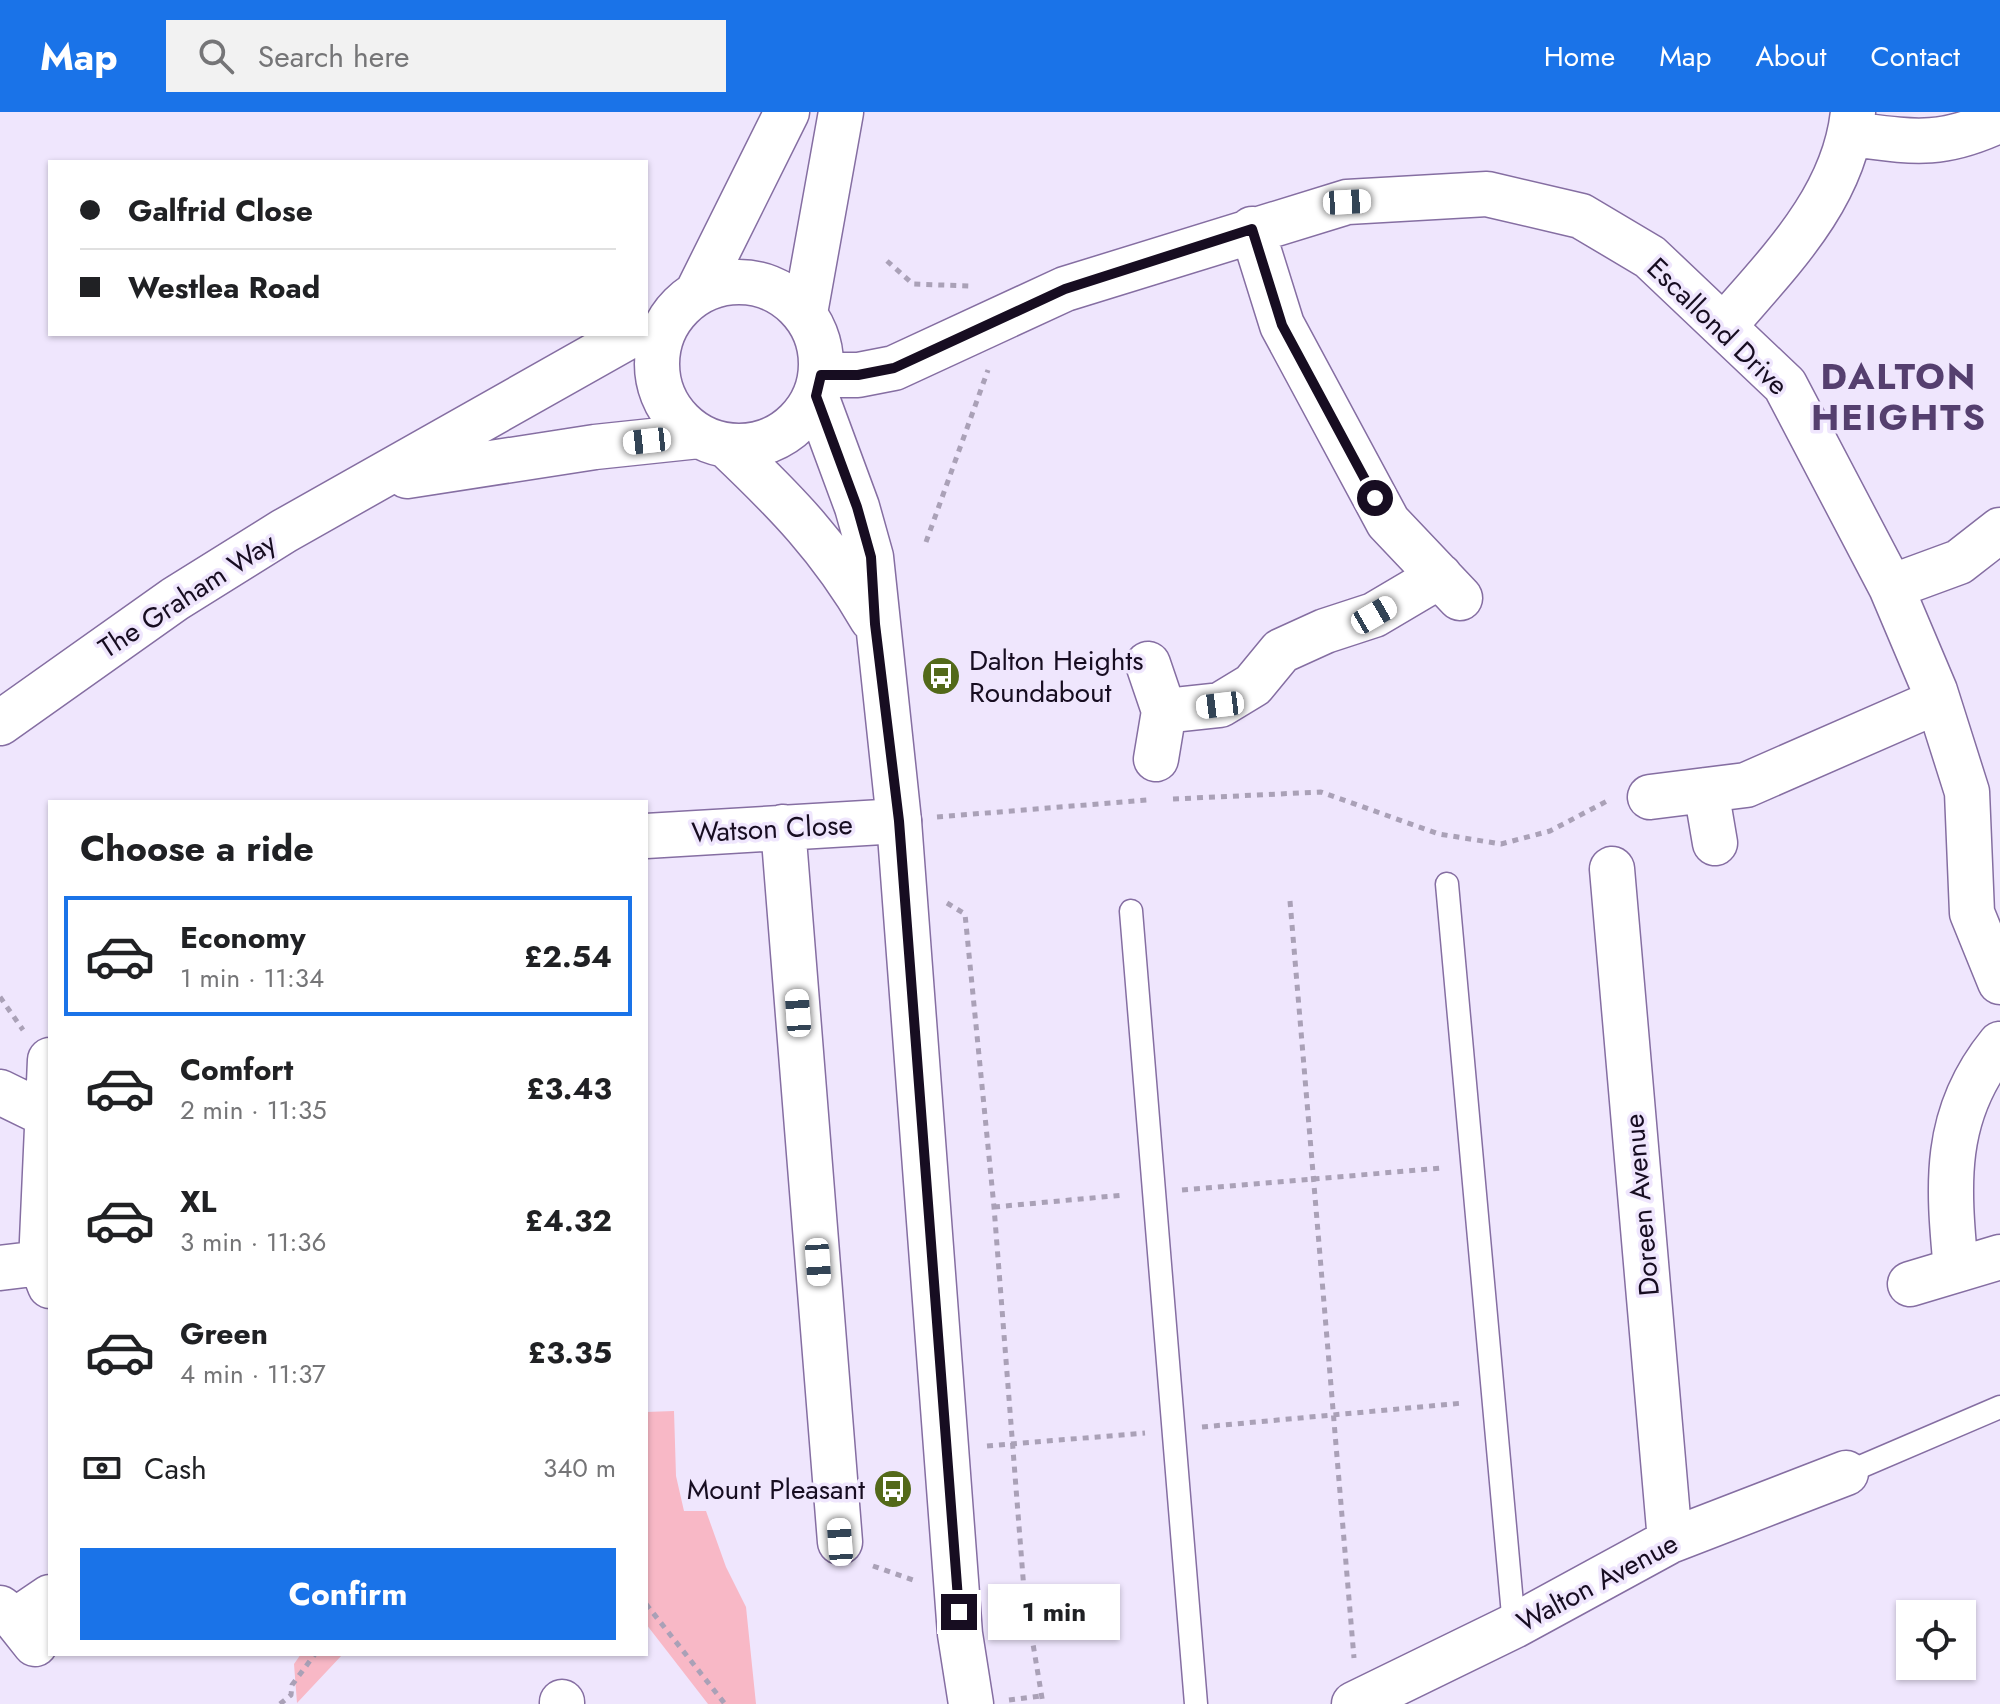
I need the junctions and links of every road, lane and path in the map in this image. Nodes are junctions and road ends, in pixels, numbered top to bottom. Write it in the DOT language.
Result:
graph roads {
  1 [pos="787,112"];
  2 [pos="841,112"];
  3 [pos="2000,120"];
  4 [pos="1852,123"];
  5 [pos="1252,229"];
  6 [pos="674,309"];
  7 [pos="805,313"];
  8 [pos="1007,316"];
  9 [pos="1724,326"];
  10 [pos="630,336"];
  11 [pos="818,386"];
  12 [pos="713,441"];
  13 [pos="381,480"];
  14 [pos="2000,530"];
  15 [pos="926,542"];
  16 [pos="1891,587"];
  17 [pos="875,624"];
  18 [pos="1148,664"];
  19 [pos="1938,701"];
  20 [pos="1164,711"];
  21 [pos="0,723"];
  22 [pos="1157,786"];
  23 [pos="1706,790"];
  24 [pos="1650,797"];
  25 [pos="899,821"];
  26 [pos="783,827"];
  27 [pos="648,836"];
  28 [pos="1715,843"];
  29 [pos="1612,869"];
  30 [pos="1447,884"];
  31 [pos="940,897"];
  32 [pos="1290,901"];
  33 [pos="1131,911"];
  34 [pos="2000,982"];
  35 [pos="2000,1044"];
  36 [pos="0,1092"];
  37 [pos="48,1116"];
  38 [pos="48,1124"];
  39 [pos="1472,1165"];
  40 [pos="1314,1181"];
  41 [pos="1154,1192"];
  42 [pos="994,1207"];
  43 [pos="2000,1257"];
  44 [pos="1956,1270"];
  45 [pos="30,1272"];
  46 [pos="1910,1284"];
  47 [pos="1493,1401"];
  48 [pos="2000,1407"];
  49 [pos="1333,1414"];
  50 [pos="1174,1430"];
  51 [pos="1010,1445"];
  52 [pos="946,1447"];
  53 [pos="1846,1473"];
  54 [pos="1670,1541"];
  55 [pos="840,1542"];
  56 [pos="957,1590"];
  57 [pos="648,1607"];
  58 [pos="1514,1626"];
  59 [pos="314,1656"];
  60 [pos="1356,1703"];
  61 [pos="280,1704"];
  62 [pos="725,1704"];
  63 [pos="971,1704"];
  64 [pos="1043,1704"];
  65 [pos="1196,1704"];
  1 -- 6 [label="street"];
  2 -- 7 [label="street"];
  3 -- 4 [label="street"];
  4 -- 9 [label="street"];
  5 -- 8 [label="street, Escallond Drive"];
  5 -- 9 [label="street, Escallond Drive"];
  5 -- 20 [label="street"];
  6 -- 7 [label="street"];
  6 -- 12 [label="street"];
  7 -- 11 [label="street"];
  8 -- 11 [label="street, Escallond Drive"];
  8 -- 15 [label="path"];
  9 -- 16 [label="street, Escallond Drive"];
  10 -- 13 [label="street, The Graham Way"];
  11 -- 12 [label="street"];
  11 -- 17 [label="street"];
  12 -- 13 [label="street, The Graham Way"];
  12 -- 17 [label="street"];
  13 -- 21 [label="street, The Graham Way"];
  14 -- 16 [label="street"];
  16 -- 19 [label="street, Escallond Drive"];
  17 -- 25 [label="street"];
  18 -- 20 [label="street"];
  19 -- 23 [label="street"];
  19 -- 34 [label="street, Escallond Drive"];
  20 -- 22 [label="street"];
  22 -- 24 [label="path"];
  22 -- 25 [label="path"];
  23 -- 24 [label="street"];
  23 -- 28 [label="street"];
  25 -- 26 [label="street, Watson Close"];
  25 -- 52 [label="street"];
  26 -- 27 [label="street, Watson Close"];
  26 -- 55 [label="street"];
  29 -- 54 [label="street, Doreen Avenue"];
  30 -- 39 [label="lane"];
  31 -- 42 [label="path"];
  32 -- 40 [label="path"];
  33 -- 41 [label="lane"];
  35 -- 44 [label="street"];
  36 -- 37 [label="street"];
  38 -- 45 [label="street"];
  39 -- 40 [label="path"];
  39 -- 47 [label="lane"];
  40 -- 41 [label="path"];
  40 -- 49 [label="path"];
  41 -- 42 [label="path"];
  41 -- 50 [label="lane"];
  42 -- 51 [label="path"];
  43 -- 44 [label="street"];
  44 -- 46 [label="street"];
  47 -- 49 [label="path"];
  47 -- 58 [label="lane"];
  48 -- 53 [label="lane"];
  49 -- 50 [label="path"];
  49 -- 60 [label="path"];
  50 -- 51 [label="path"];
  50 -- 65 [label="lane"];
  51 -- 52 [label="path"];
  51 -- 64 [label="path"];
  52 -- 56 [label="street"];
  53 -- 54 [label="street, Walton Avenue"];
  54 -- 58 [label="street, Walton Avenue"];
  55 -- 56 [label="path"];
  56 -- 63 [label="street"];
  57 -- 62 [label="path"];
  58 -- 60 [label="street, Walton Avenue"];
  59 -- 61 [label="path"];
}
